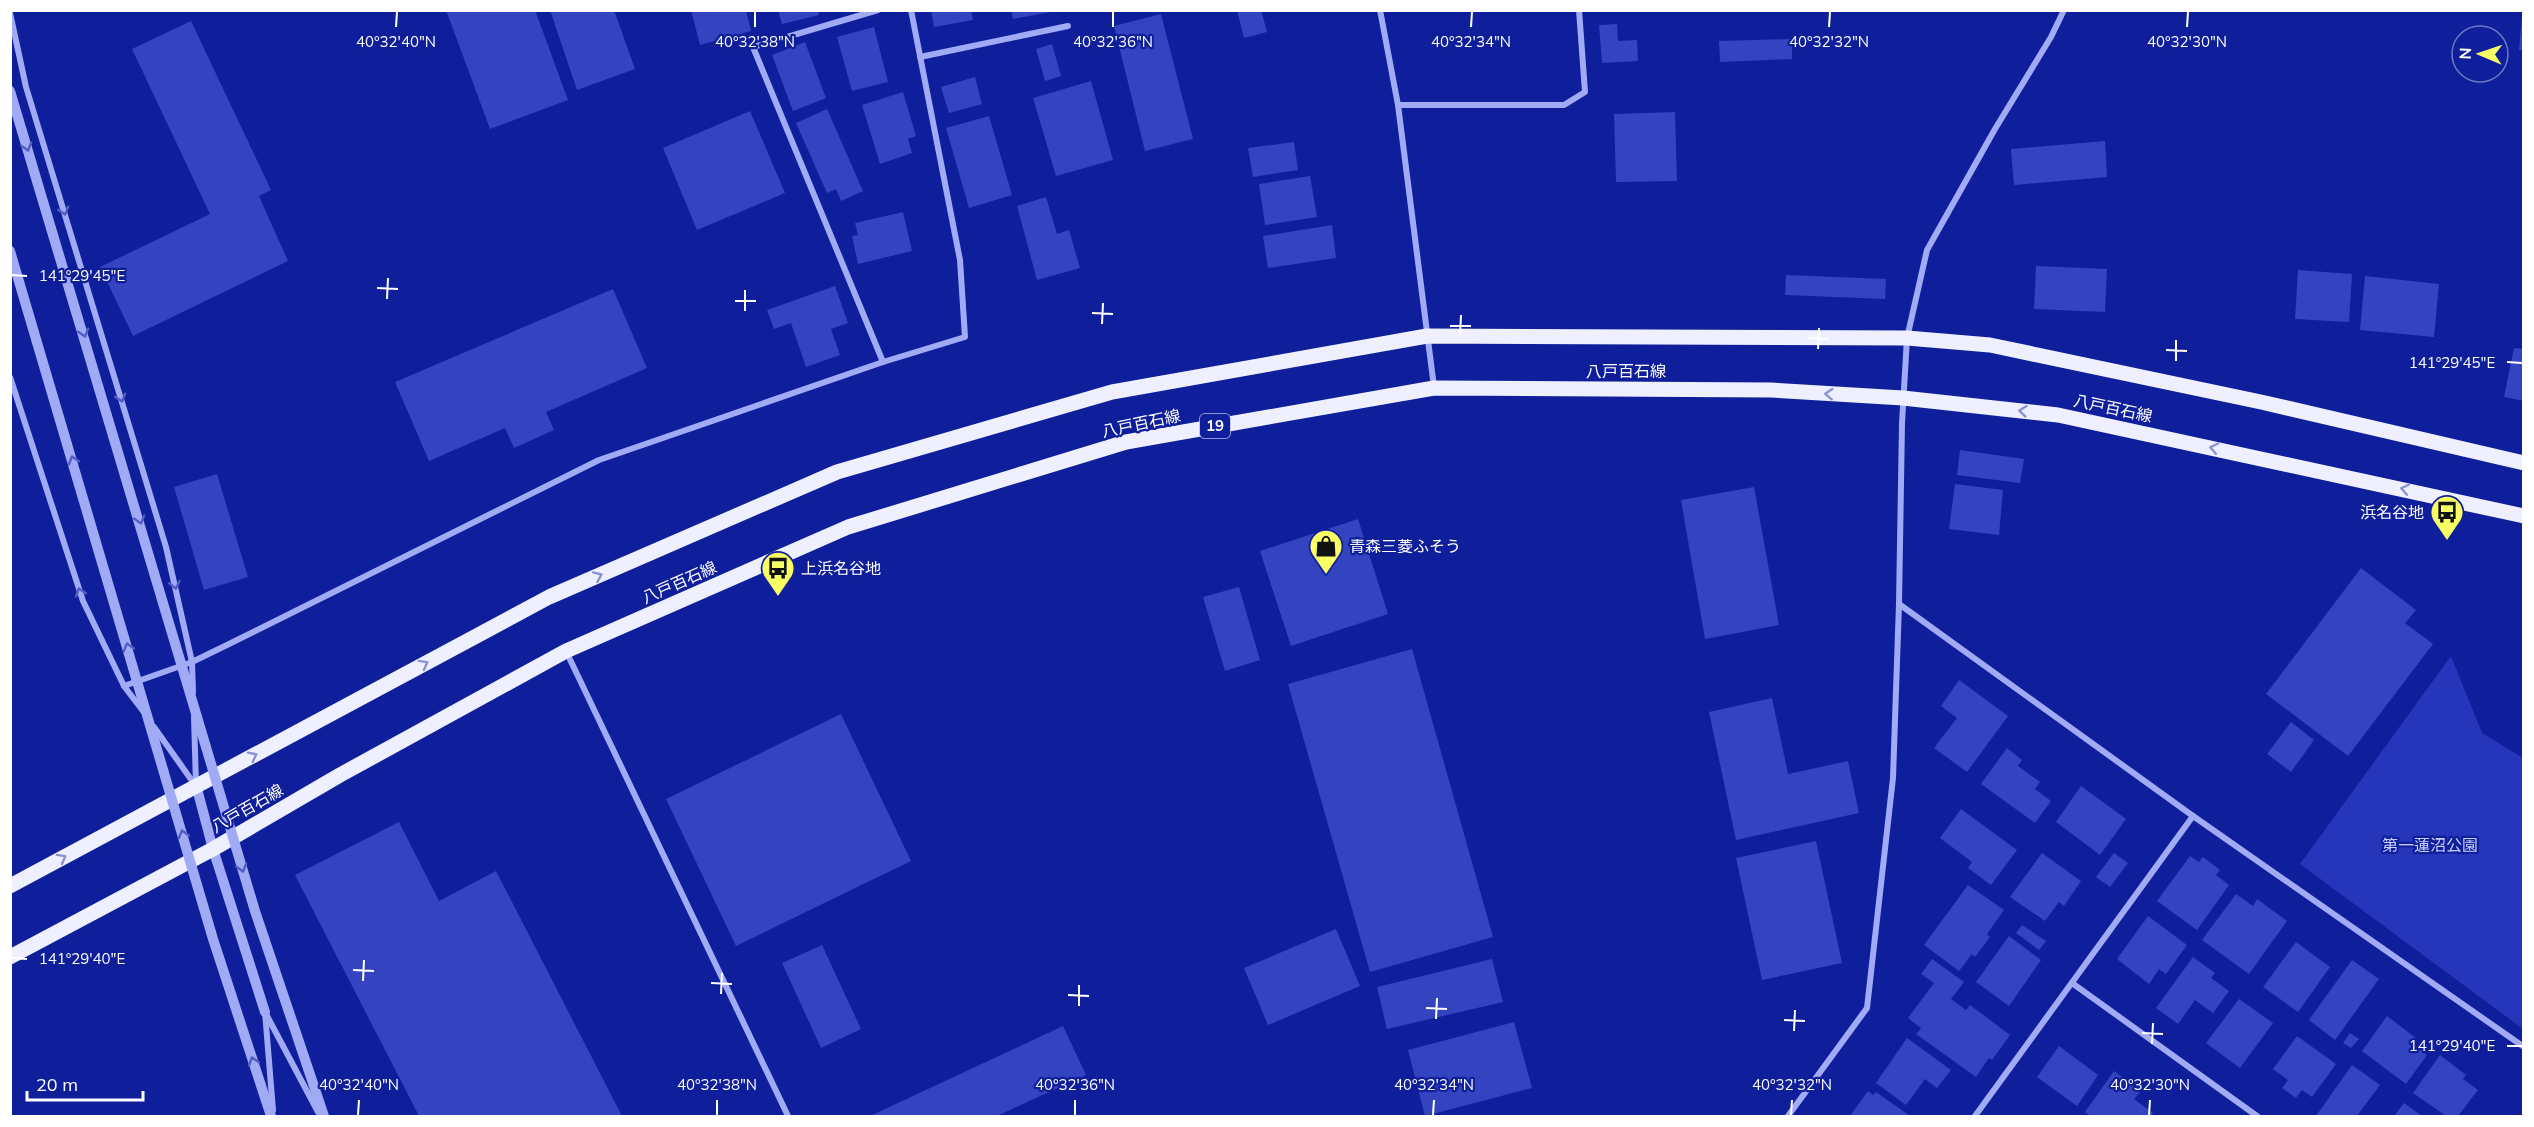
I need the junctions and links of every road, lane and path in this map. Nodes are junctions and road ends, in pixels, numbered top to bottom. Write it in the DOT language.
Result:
graph roads {
  1 [pos="878,10"];
  2 [pos="911,10"];
  3 [pos="1380,10"];
  4 [pos="1579,10"];
  5 [pos="2064,10"];
  6 [pos="10,13"];
  7 [pos="1068,26"];
  8 [pos="920,57"];
  9 [pos="10,91"];
  10 [pos="1398,105"];
  11 [pos="10,251"];
  12 [pos="1427,336"];
  13 [pos="1907,338"];
  14 [pos="883,362"];
  15 [pos="10,376"];
  16 [pos="1434,388"];
  17 [pos="1903,398"];
  18 [pos="2523,463"];
  19 [pos="2523,516"];
  20 [pos="1899,604"];
  21 [pos="566,651"];
  22 [pos="192,662"];
  23 [pos="124,686"];
  24 [pos="195,785"];
  25 [pos="2193,816"];
  26 [pos="213,849"];
  27 [pos="10,886"];
  28 [pos="10,957"];
  29 [pos="2072,983"];
  30 [pos="265,1012"];
  31 [pos="2523,1047"];
  32 [pos="272,1116"];
  33 [pos="323,1116"];
  34 [pos="788,1116"];
  35 [pos="1788,1116"];
  36 [pos="1976,1116"];
  37 [pos="2257,1116"];
  1 -- 14 [label="street"];
  2 -- 8 [label="street"];
  3 -- 10 [label="street"];
  4 -- 10 [label="street"];
  5 -- 13 [label="street"];
  6 -- 22 [label="street, one-way"];
  7 -- 8 [label="street"];
  8 -- 14 [label="street"];
  9 -- 33 [label="street, one-way, bridge"];
  10 -- 12 [label="street"];
  32 -- 11 [label="street, one-way, bridge"];
  12 -- 13 [label="main road, 八戸百石線"];
  12 -- 16 [label="street"];
  24 -- 12 [label="main road, 八戸百石線, one-way"];
  13 -- 17 [label="street"];
  13 -- 18 [label="main road, 八戸百石線"];
  14 -- 22 [label="street"];
  23 -- 15 [label="street, one-way"];
  17 -- 16 [label="main road, 八戸百石線 / 19, one-way"];
  16 -- 21 [label="main road, 八戸百石線 / 19"];
  19 -- 17 [label="main road, 八戸百石線 / 19, one-way"];
  17 -- 20 [label="street"];
  20 -- 25 [label="street"];
  20 -- 35 [label="street"];
  21 -- 26 [label="main road, 八戸百石線 / 19"];
  21 -- 34 [label="street"];
  22 -- 23 [label="street"];
  22 -- 24 [label="street"];
  23 -- 24 [label="street"];
  24 -- 26 [label="street"];
  27 -- 24 [label="main road, 八戸百石線, one-way"];
  25 -- 29 [label="street"];
  25 -- 31 [label="street"];
  26 -- 28 [label="main road, 八戸百石線 / 19"];
  26 -- 30 [label="street"];
  29 -- 36 [label="street"];
  29 -- 37 [label="street"];
  30 -- 32 [label="street"];
  30 -- 33 [label="street"];
}
